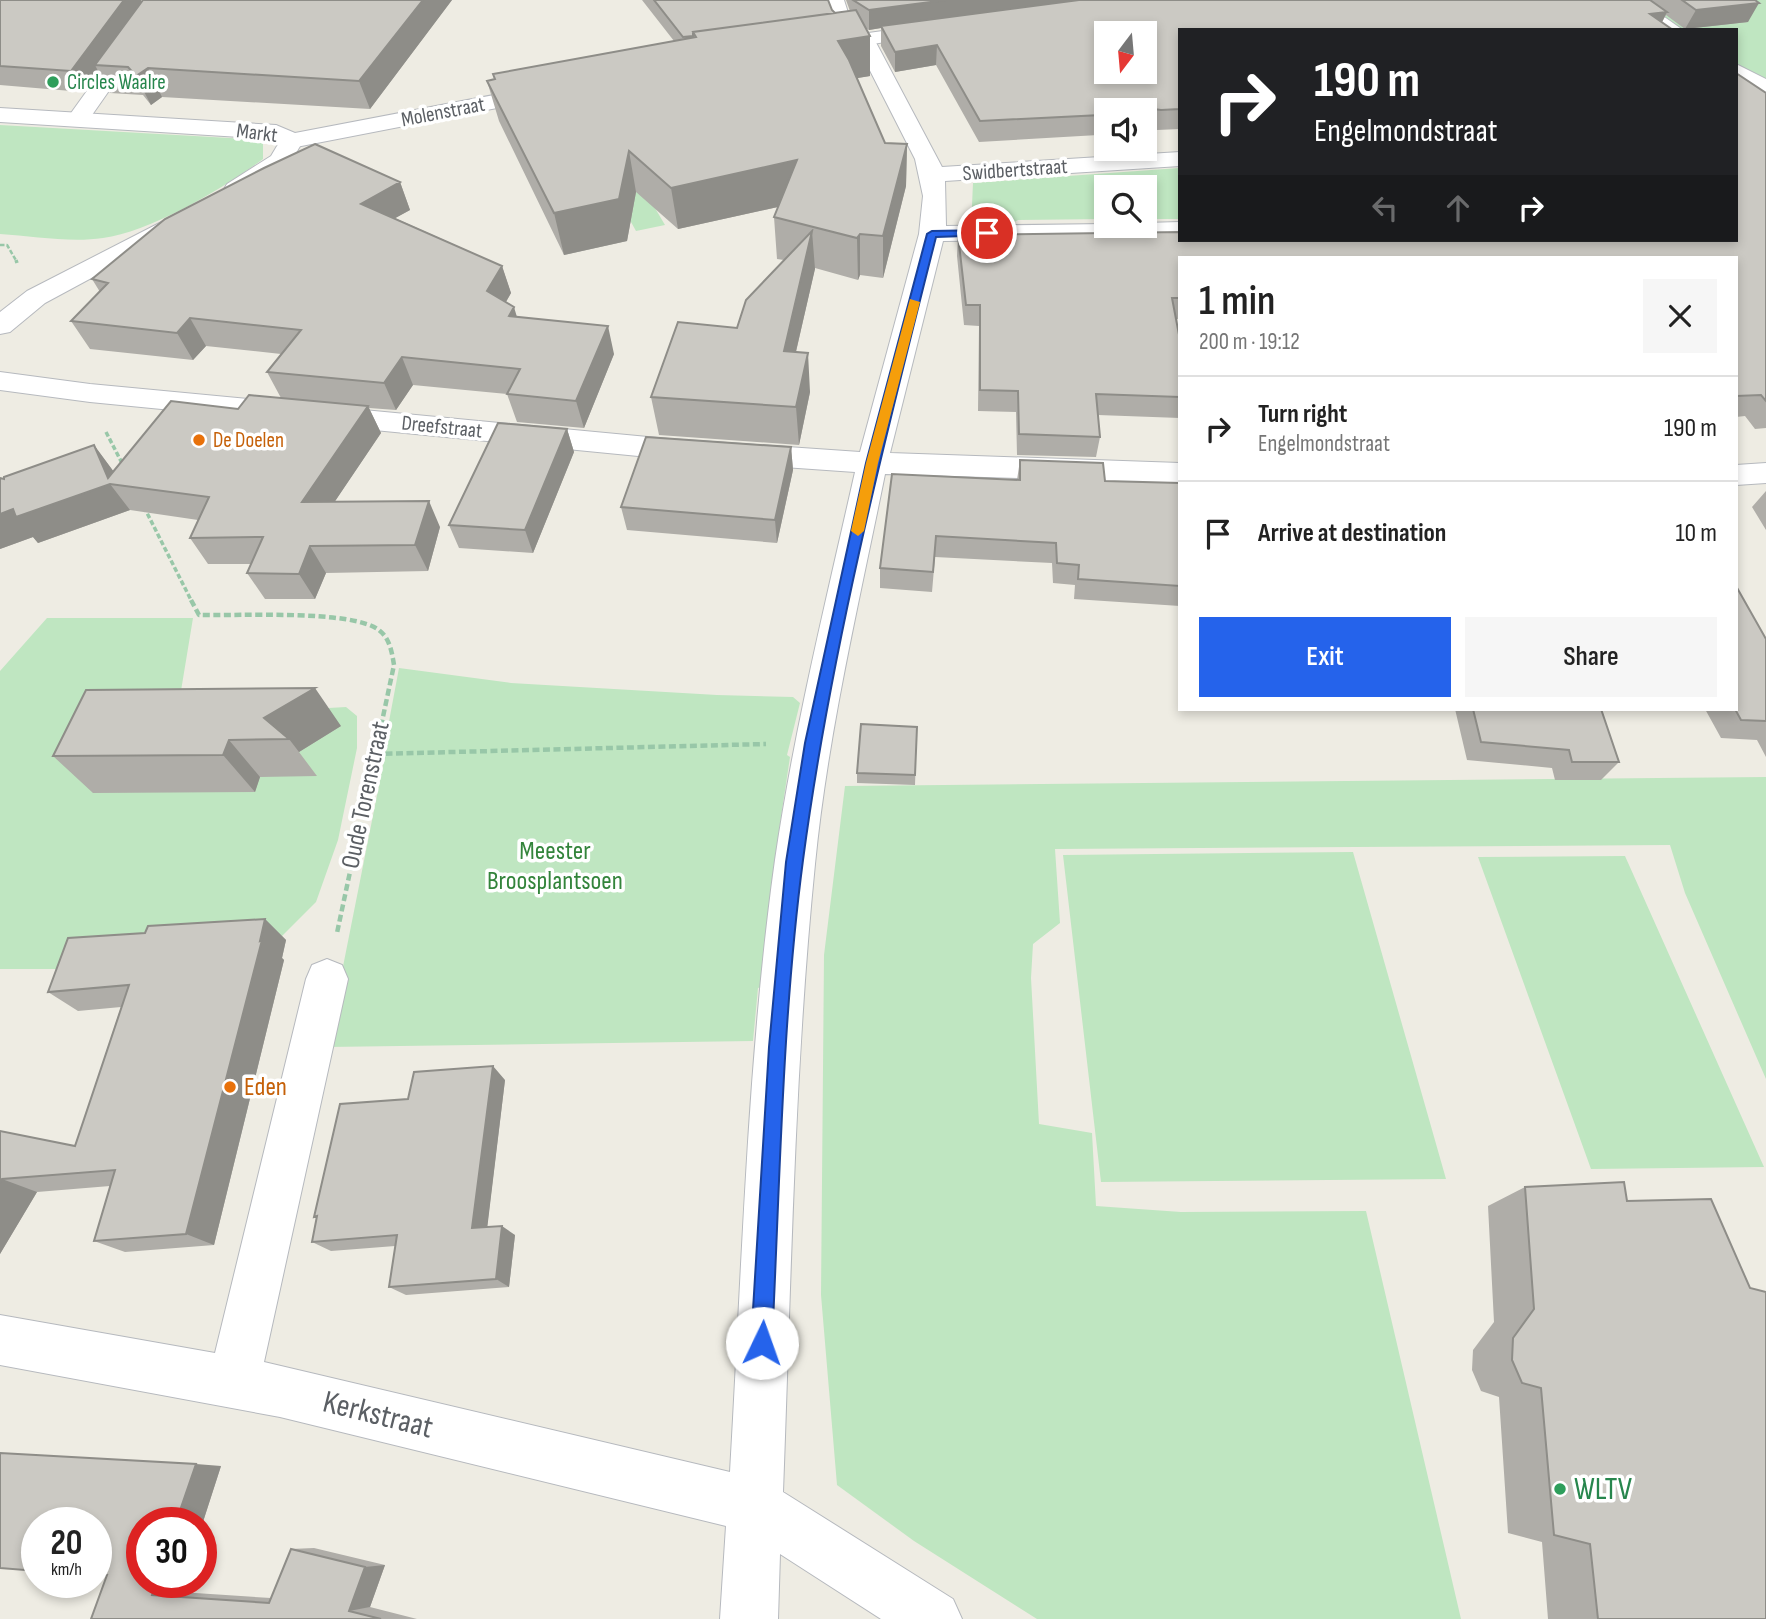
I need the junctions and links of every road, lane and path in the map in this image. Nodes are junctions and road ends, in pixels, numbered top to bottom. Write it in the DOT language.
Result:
graph roads {
  1 [pos="156,0"];
  2 [pos="834,0"];
  3 [pos="1626,0"];
  4 [pos="950,27"];
  5 [pos="1670,28"];
  6 [pos="865,39"];
  7 [pos="793,49"];
  8 [pos="1738,70"];
  9 [pos="567,88"];
  10 [pos="1766,90"];
  11 [pos="1738,97"];
  12 [pos="0,115"];
  13 [pos="77,120"];
  14 [pos="290,141"];
  15 [pos="1178,159"];
  16 [pos="934,175"];
  17 [pos="1178,230"];
  18 [pos="932,234"];
  19 [pos="0,326"];
  20 [pos="0,381"];
  21 [pos="90,393"];
  22 [pos="872,463"];
  23 [pos="1178,473"];
  24 [pos="1766,473"];
  25 [pos="128,474"];
  26 [pos="1738,475"];
  27 [pos="140,497"];
  28 [pos="813,743"];
  29 [pos="375,754"];
  30 [pos="327,979"];
  31 [pos="0,1340"];
  32 [pos="233,1384"];
  33 [pos="753,1505"];
  34 [pos="749,1619"];
  35 [pos="933,1619"];
  1 -- 13 [label="street"];
  2 -- 6 [label="street"];
  3 -- 5 [label="street"];
  4 -- 6 [label="street"];
  6 -- 7 [label="street"];
  6 -- 16 [label="street"];
  8 -- 10 [label="street"];
  9 -- 14 [label="street, Molenstraat"];
  10 -- 11 [label="street"];
  12 -- 13 [label="street, Markt"];
  13 -- 14 [label="street, Markt"];
  14 -- 19 [label="street, Markt"];
  15 -- 16 [label="street, Swidbertstraat"];
  16 -- 18 [label="street"];
  17 -- 18 [label="street"];
  18 -- 22 [label="street"];
  20 -- 21 [label="street, Dreefstraat"];
  21 -- 22 [label="street, Dreefstraat"];
  21 -- 25 [label="path"];
  22 -- 23 [label="street, Dreefstraat"];
  22 -- 28 [label="street"];
  24 -- 26 [label="street"];
  27 -- 29 [label="path, Oude Torenstraat"];
  28 -- 29 [label="path"];
  28 -- 33 [label="street"];
  29 -- 30 [label="path, Oude Torenstraat"];
  30 -- 32 [label="street"];
  31 -- 32 [label="street, Kerkstraat"];
  32 -- 33 [label="street, Kerkstraat"];
  33 -- 34 [label="street"];
  33 -- 35 [label="street, Kerkstraat"];
}
